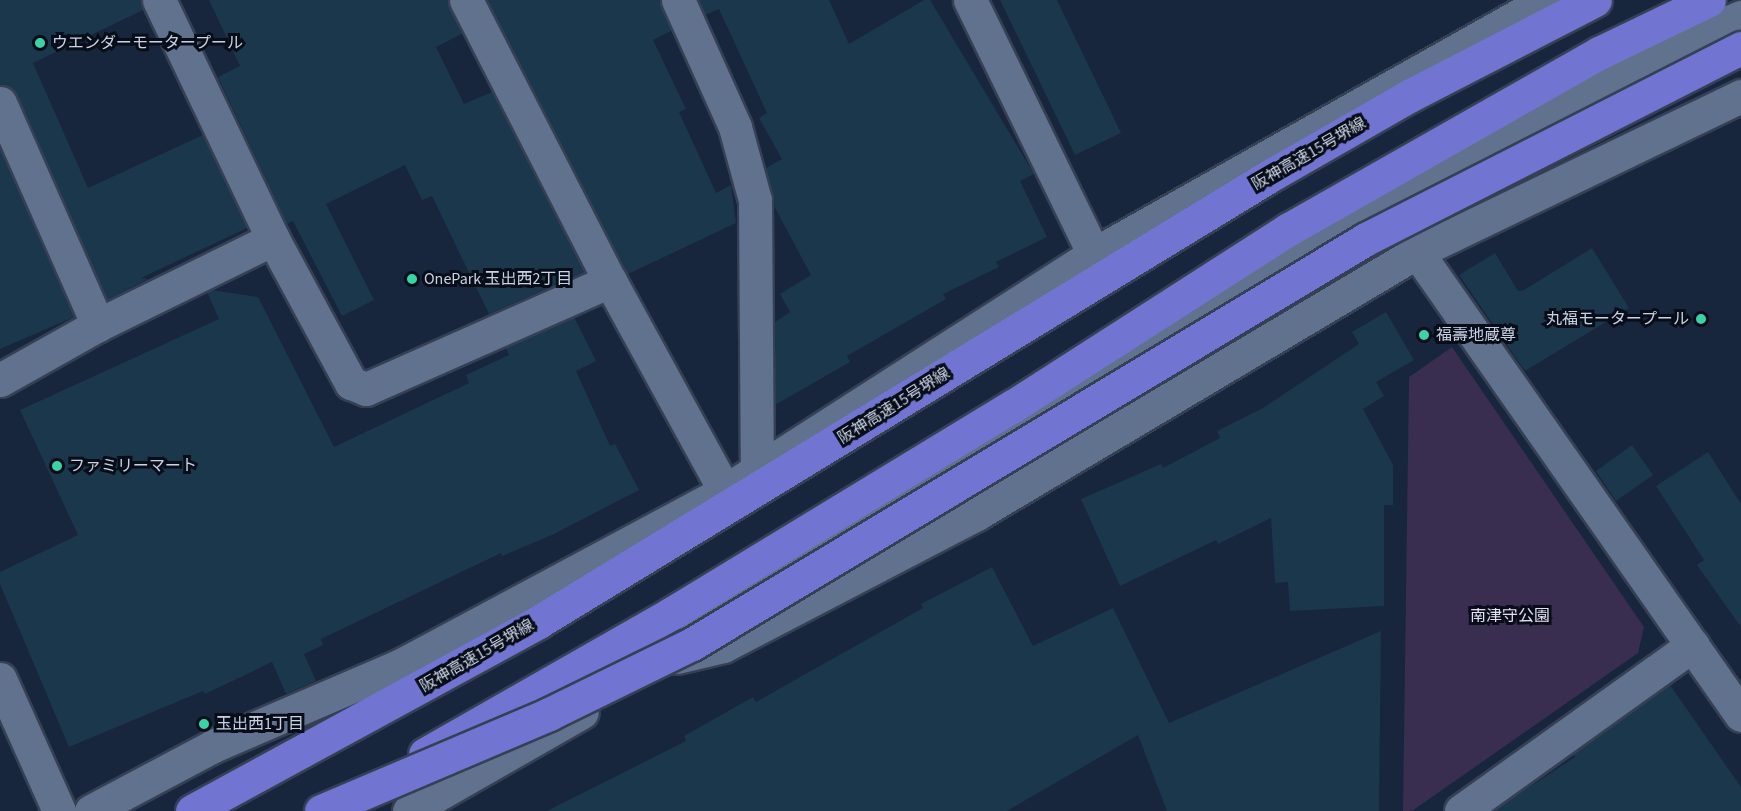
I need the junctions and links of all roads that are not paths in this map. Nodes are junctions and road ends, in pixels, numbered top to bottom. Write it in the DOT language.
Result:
graph roads {
  1 [pos="159,0"];
  2 [pos="466,0"];
  3 [pos="678,0"];
  4 [pos="970,0"];
  5 [pos="1546,0"];
  6 [pos="1595,0"];
  7 [pos="1709,0"];
  8 [pos="1741,17"];
  9 [pos="1741,48"];
  10 [pos="1741,96"];
  11 [pos="0,104"];
  12 [pos="273,239"];
  13 [pos="1417,252"];
  14 [pos="1094,254"];
  15 [pos="610,280"];
  16 [pos="98,325"];
  17 [pos="0,380"];
  18 [pos="757,469"];
  19 [pos="725,491"];
  20 [pos="1693,645"];
  21 [pos="672,658"];
  22 [pos="0,679"];
  23 [pos="1741,715"];
  24 [pos="59,811"];
  25 [pos="91,811"];
  26 [pos="192,811"];
  27 [pos="320,811"];
  28 [pos="409,811"];
  29 [pos="1461,811"];
  1 -- 12 [label="street"];
  2 -- 15 [label="street"];
  3 -- 18 [label="street"];
  4 -- 14 [label="street"];
  5 -- 14 [label="street"];
  6 -- 26 [label="highway, 阪神高速15号堺線"];
  7 -- 27 [label="highway, bridge"];
  8 -- 21 [label="street"];
  9 -- 27 [label="highway, bridge"];
  10 -- 13 [label="street"];
  11 -- 16 [label="street"];
  12 -- 15 [label="street"];
  12 -- 16 [label="street"];
  13 -- 20 [label="street"];
  13 -- 21 [label="street"];
  14 -- 18 [label="street"];
  15 -- 19 [label="street"];
  16 -- 17 [label="street"];
  18 -- 19 [label="street"];
  19 -- 25 [label="street"];
  20 -- 23 [label="street"];
  20 -- 29 [label="street"];
  21 -- 28 [label="street"];
  22 -- 24 [label="street"];
}
